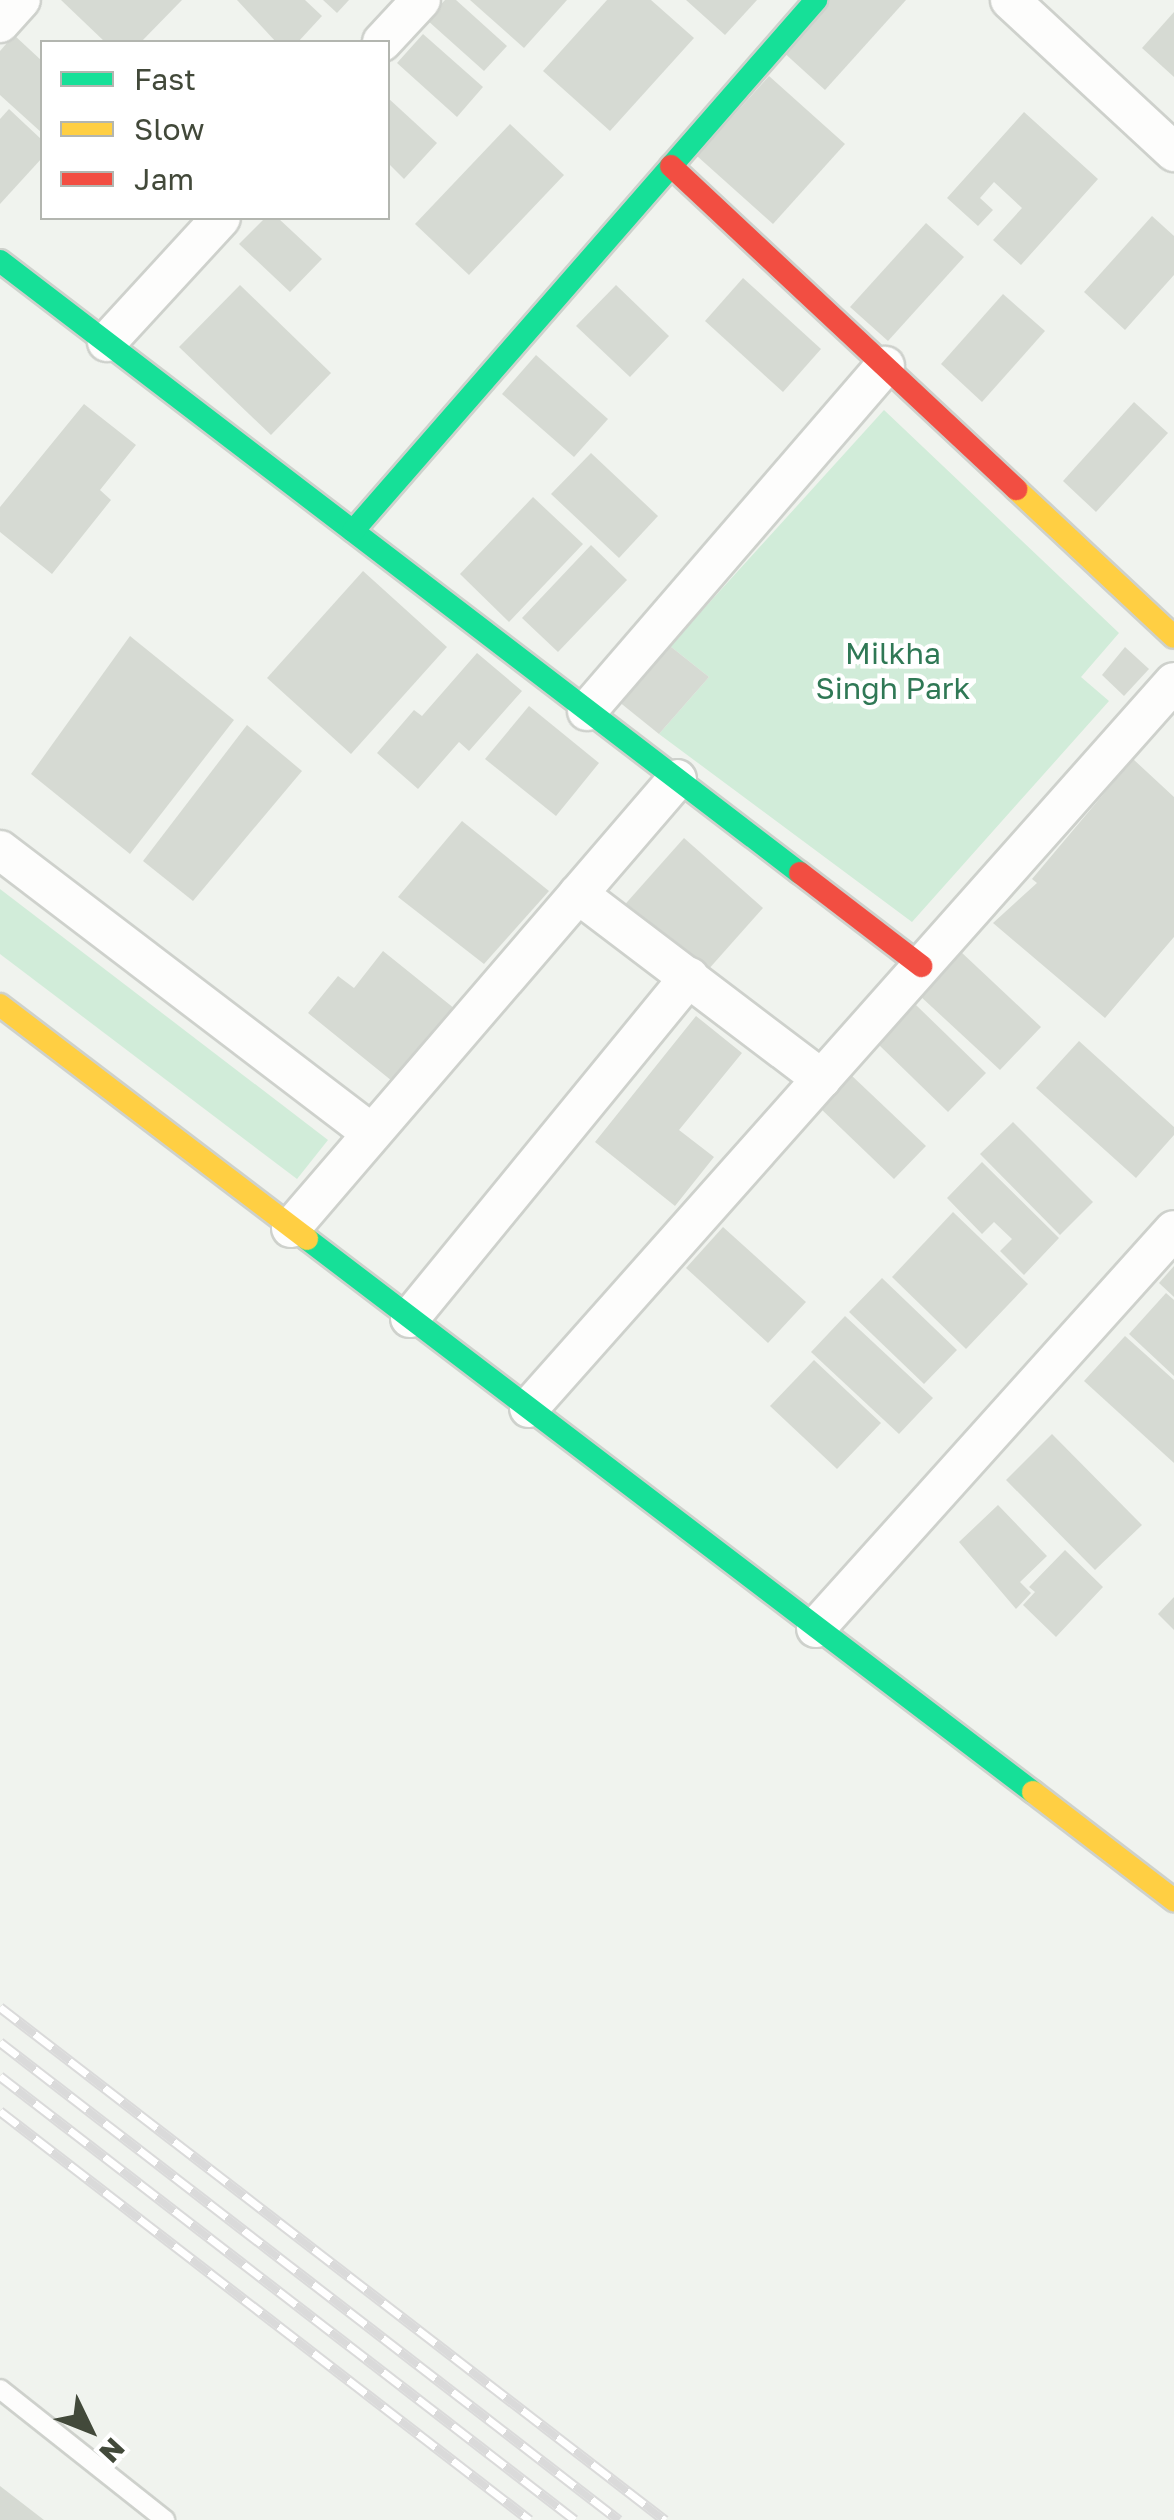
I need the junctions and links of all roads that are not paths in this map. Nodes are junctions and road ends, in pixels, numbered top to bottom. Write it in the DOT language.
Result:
graph roads {
  1 [pos="21,0"];
  2 [pos="421,0"];
  3 [pos="816,0"];
  4 [pos="1010,0"];
  5 [pos="0,23"];
  6 [pos="384,40"];
  7 [pos="1174,152"];
  8 [pos="671,166"];
  9 [pos="219,220"];
  10 [pos="0,261"];
  11 [pos="107,342"];
  12 [pos="885,366"];
  13 [pos="353,531"];
  14 [pos="1174,637"];
  15 [pos="1174,682"];
  16 [pos="587,711"];
  17 [pos="676,779"];
  18 [pos="0,850"];
  19 [pos="578,894"];
  20 [pos="921,966"];
  21 [pos="689,977"];
  22 [pos="0,1006"];
  23 [pos="822,1078"];
  24 [pos="370,1132"];
  25 [pos="291,1228"];
  26 [pos="1174,1230"];
  27 [pos="410,1318"];
  28 [pos="529,1408"];
  29 [pos="816,1628"];
  30 [pos="1169,1887"];
  31 [pos="0,2388"];
  32 [pos="165,2520"];
  1 -- 5 [label="street"];
  2 -- 6 [label="street"];
  3 -- 8 [label="street"];
  4 -- 7 [label="street"];
  8 -- 12 [label="street"];
  8 -- 13 [label="street"];
  9 -- 11 [label="street"];
  10 -- 11 [label="street"];
  11 -- 13 [label="street"];
  12 -- 14 [label="street"];
  12 -- 16 [label="street"];
  13 -- 16 [label="street"];
  15 -- 20 [label="street"];
  16 -- 17 [label="street"];
  17 -- 19 [label="street"];
  17 -- 20 [label="street"];
  18 -- 24 [label="street"];
  19 -- 21 [label="street"];
  19 -- 24 [label="street"];
  20 -- 23 [label="street"];
  21 -- 23 [label="street"];
  21 -- 27 [label="street"];
  22 -- 25 [label="street"];
  23 -- 28 [label="street"];
  24 -- 25 [label="street"];
  25 -- 27 [label="street"];
  26 -- 29 [label="street"];
  27 -- 28 [label="street"];
  28 -- 29 [label="street"];
  29 -- 30 [label="street"];
  31 -- 32 [label="lane"];
}
